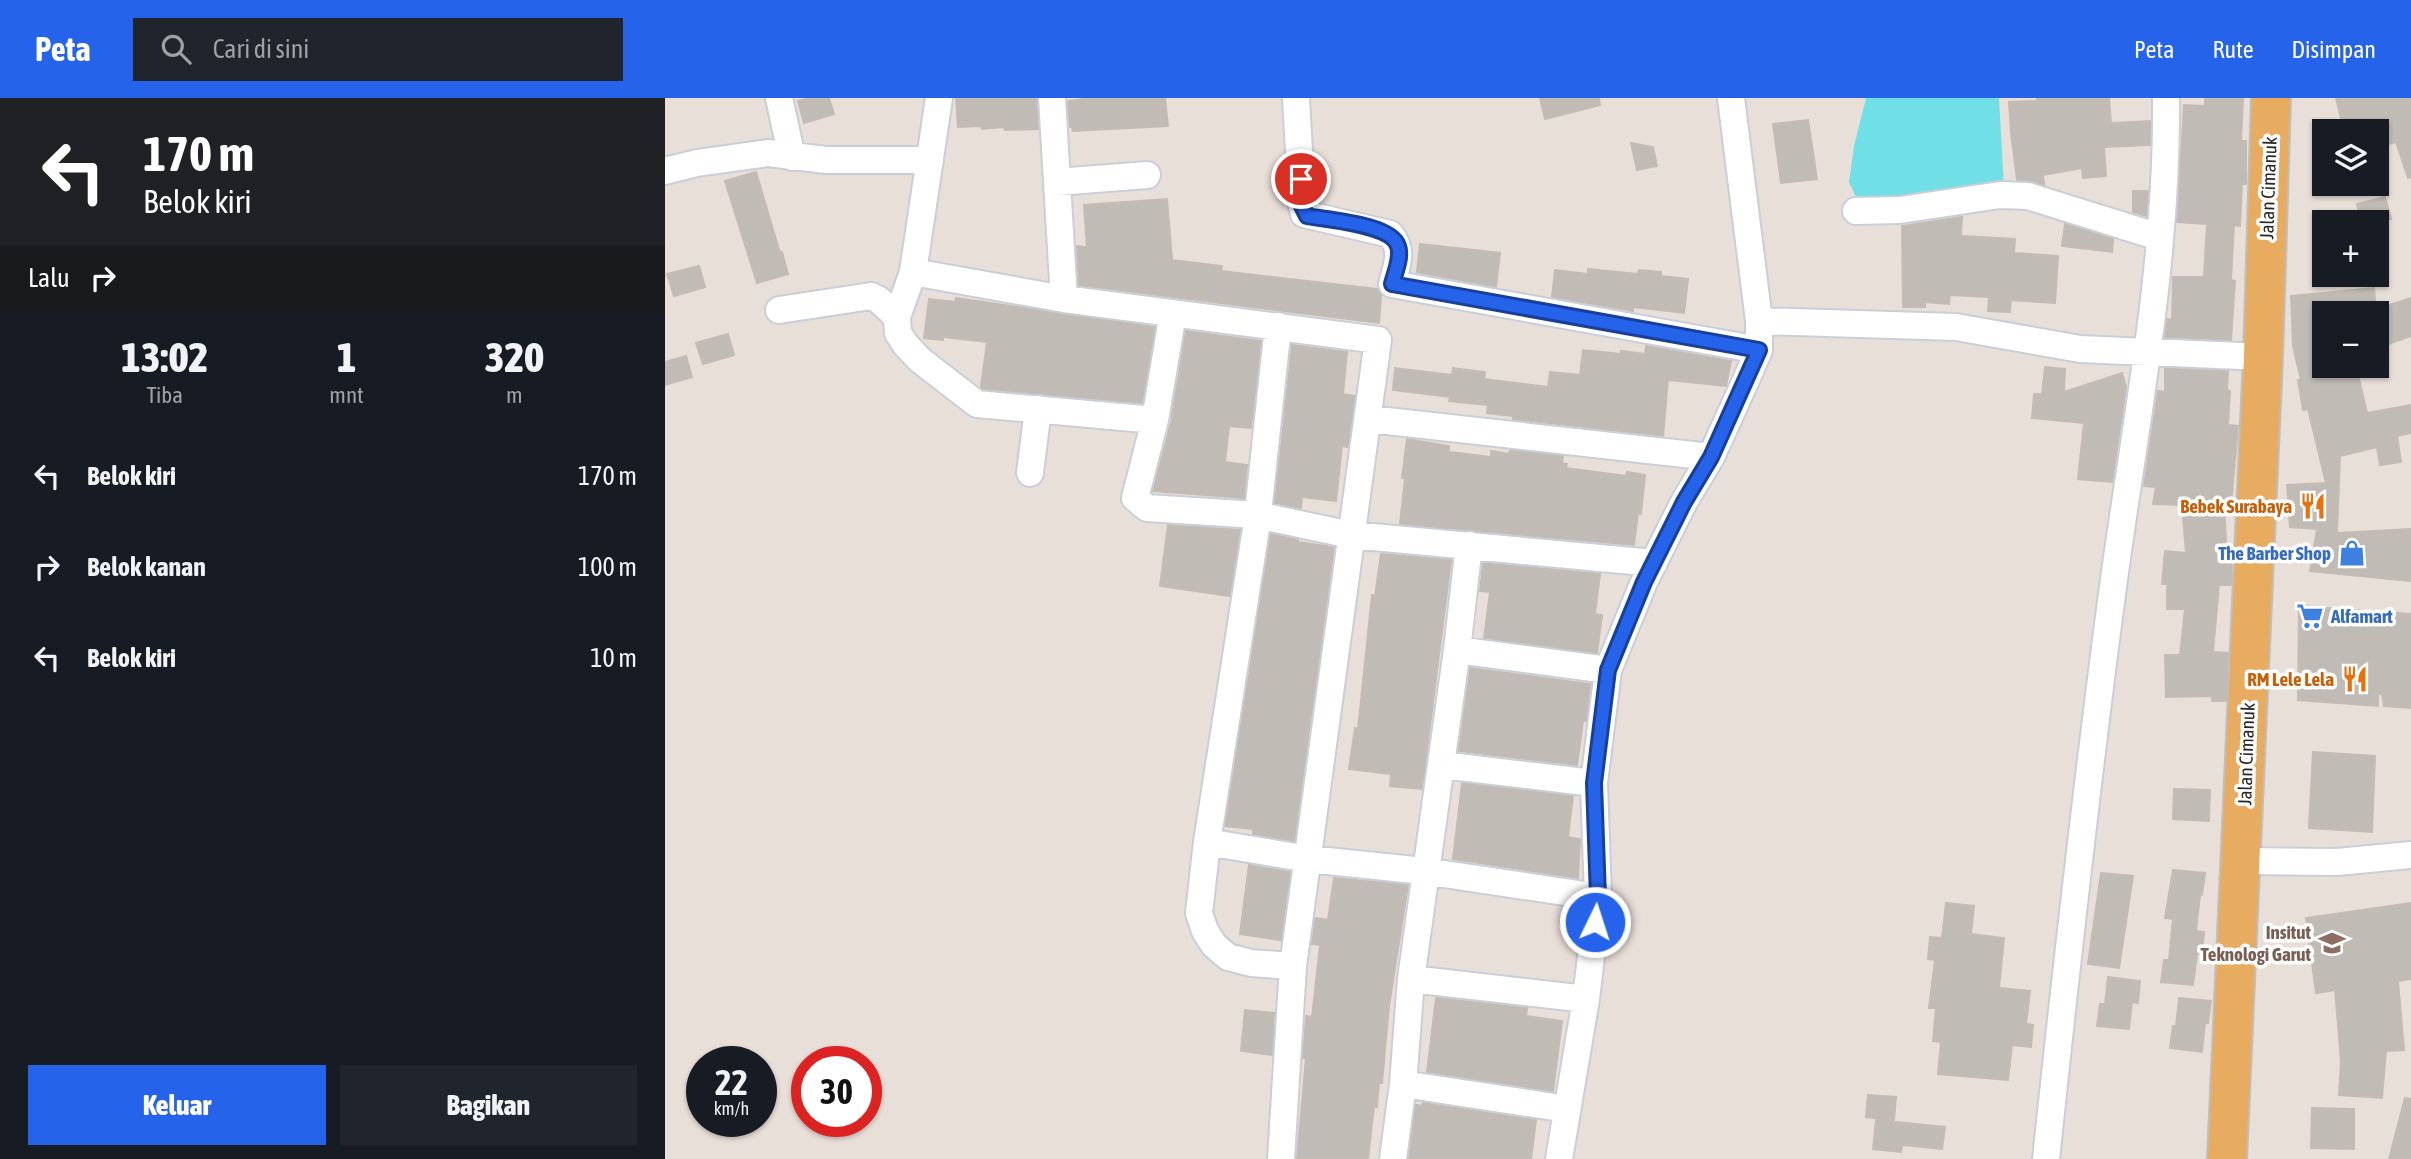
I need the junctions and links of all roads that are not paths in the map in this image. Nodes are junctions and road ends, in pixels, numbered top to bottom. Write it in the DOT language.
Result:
graph roads {
  1 [pos="779,98"];
  2 [pos="939,98"];
  3 [pos="1052,98"];
  4 [pos="1296,98"];
  5 [pos="1731,98"];
  6 [pos="2166,98"];
  7 [pos="2271,98"];
  8 [pos="792,158"];
  9 [pos="930,160"];
  10 [pos="665,171"];
  11 [pos="1147,174"];
  12 [pos="1057,182"];
  13 [pos="1856,211"];
  14 [pos="2159,237"];
  15 [pos="913,272"];
  16 [pos="1064,299"];
  17 [pos="779,310"];
  18 [pos="1173,313"];
  19 [pos="897,317"];
  20 [pos="1759,321"];
  21 [pos="1278,326"];
  22 [pos="1759,350"];
  23 [pos="2148,351"];
  24 [pos="2263,357"];
  25 [pos="1038,410"];
  26 [pos="1369,419"];
  27 [pos="1155,420"];
  28 [pos="1711,457"];
  29 [pos="1030,473"];
  30 [pos="1257,515"];
  31 [pos="1351,535"];
  32 [pos="1469,545"];
  33 [pos="1654,563"];
  34 [pos="1457,650"];
  35 [pos="1608,670"];
  36 [pos="1441,765"];
  37 [pos="1594,783"];
  38 [pos="1207,842"];
  39 [pos="2411,855"];
  40 [pos="1308,859"];
  41 [pos="2241,861"];
  42 [pos="1424,872"];
  43 [pos="1598,897"];
  44 [pos="1293,966"];
  45 [pos="1411,979"];
  46 [pos="1585,999"];
  47 [pos="1403,1084"];
  48 [pos="1567,1109"];
  49 [pos="1281,1159"];
  50 [pos="1393,1159"];
  51 [pos="1559,1159"];
  52 [pos="2046,1159"];
  53 [pos="2227,1159"];
  1 -- 8 [label="street"];
  2 -- 9 [label="street"];
  3 -- 12 [label="street"];
  4 -- 22 [label="street"];
  5 -- 20 [label="street"];
  6 -- 14 [label="street"];
  7 -- 24 [label="main road, Jalan Cimanuk"];
  8 -- 9 [label="street"];
  8 -- 10 [label="street"];
  9 -- 15 [label="street"];
  11 -- 12 [label="street"];
  12 -- 16 [label="street"];
  13 -- 14 [label="street"];
  14 -- 23 [label="street"];
  15 -- 16 [label="street"];
  15 -- 19 [label="street"];
  16 -- 18 [label="street"];
  17 -- 19 [label="street"];
  18 -- 21 [label="street"];
  18 -- 27 [label="street"];
  19 -- 25 [label="street"];
  20 -- 22 [label="street"];
  20 -- 23 [label="street"];
  21 -- 26 [label="street"];
  21 -- 30 [label="street"];
  22 -- 28 [label="street"];
  23 -- 24 [label="street"];
  23 -- 52 [label="street"];
  24 -- 41 [label="main road, Jalan Cimanuk"];
  25 -- 27 [label="street"];
  25 -- 29 [label="street"];
  26 -- 28 [label="street"];
  26 -- 31 [label="street"];
  27 -- 30 [label="street"];
  28 -- 33 [label="street"];
  30 -- 31 [label="street"];
  30 -- 38 [label="street"];
  31 -- 32 [label="street"];
  31 -- 40 [label="street"];
  32 -- 33 [label="street"];
  32 -- 34 [label="street"];
  33 -- 35 [label="street"];
  34 -- 35 [label="street"];
  34 -- 36 [label="street"];
  35 -- 37 [label="street"];
  36 -- 37 [label="street"];
  36 -- 42 [label="street"];
  37 -- 43 [label="street"];
  38 -- 40 [label="street"];
  38 -- 44 [label="street"];
  39 -- 41 [label="street"];
  40 -- 42 [label="street"];
  40 -- 44 [label="street"];
  41 -- 53 [label="main road, Jalan Cimanuk"];
  42 -- 43 [label="street"];
  42 -- 45 [label="street"];
  43 -- 46 [label="street"];
  44 -- 49 [label="street"];
  45 -- 46 [label="street"];
  45 -- 47 [label="street"];
  46 -- 48 [label="street"];
  47 -- 48 [label="street"];
  47 -- 50 [label="street"];
  48 -- 51 [label="street"];
}
